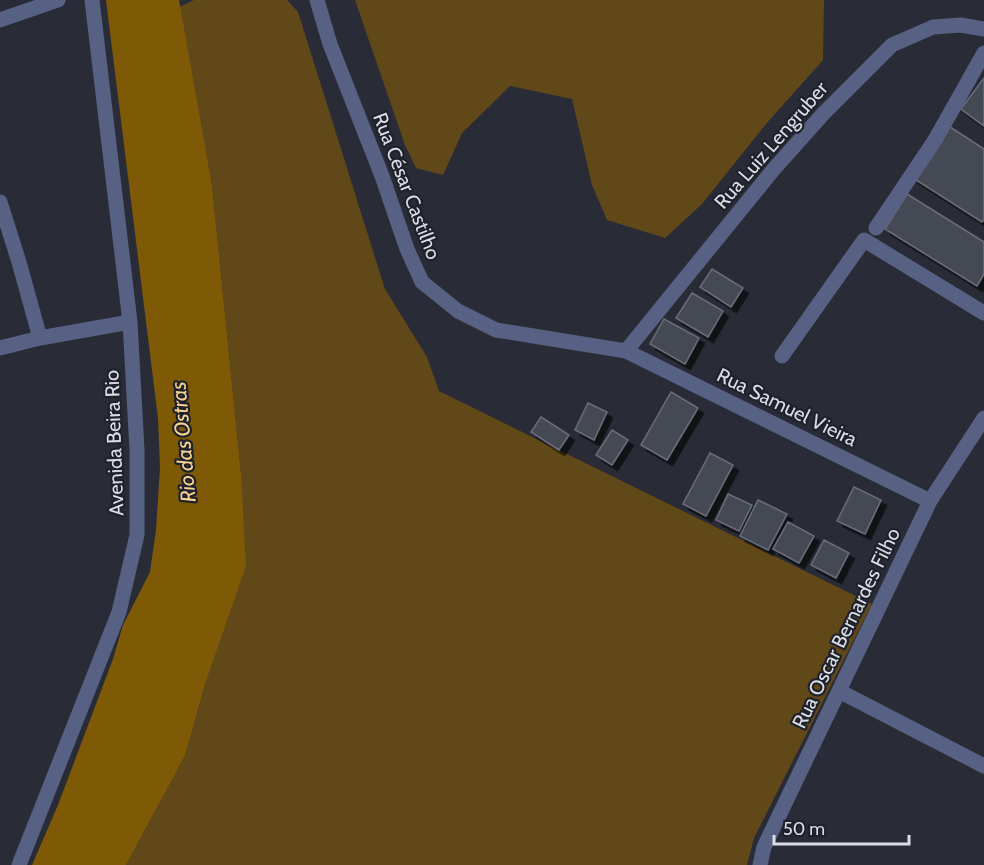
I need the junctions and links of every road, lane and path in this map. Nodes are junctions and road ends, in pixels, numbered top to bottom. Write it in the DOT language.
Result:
graph roads {
  1 [pos="58,0"];
  2 [pos="92,0"];
  3 [pos="317,0"];
  4 [pos="0,20"];
  5 [pos="984,29"];
  6 [pos="984,53"];
  7 [pos="0,202"];
  8 [pos="876,228"];
  9 [pos="984,314"];
  10 [pos="130,322"];
  11 [pos="40,338"];
  12 [pos="0,348"];
  13 [pos="626,351"];
  14 [pos="782,356"];
  15 [pos="984,418"];
  16 [pos="930,501"];
  17 [pos="839,691"];
  18 [pos="984,766"];
  19 [pos="19,865"];
  20 [pos="760,865"];
  1 -- 4 [label="street"];
  2 -- 10 [label="street, Avenida Beira Rio"];
  3 -- 13 [label="street, Rua César Castilho"];
  5 -- 13 [label="street, Rua Luiz Lengruber"];
  6 -- 8 [label="street"];
  7 -- 11 [label="street"];
  9 -- 14 [label="street"];
  10 -- 11 [label="street"];
  10 -- 19 [label="street, Avenida Beira Rio"];
  11 -- 12 [label="street"];
  13 -- 16 [label="street, Rua Samuel Vieira"];
  15 -- 16 [label="street, Rua Oscar Bernardes Filho"];
  16 -- 17 [label="street, Rua Oscar Bernardes Filho"];
  17 -- 18 [label="street"];
  17 -- 20 [label="street, Rua Oscar Bernardes Filho"];
}
